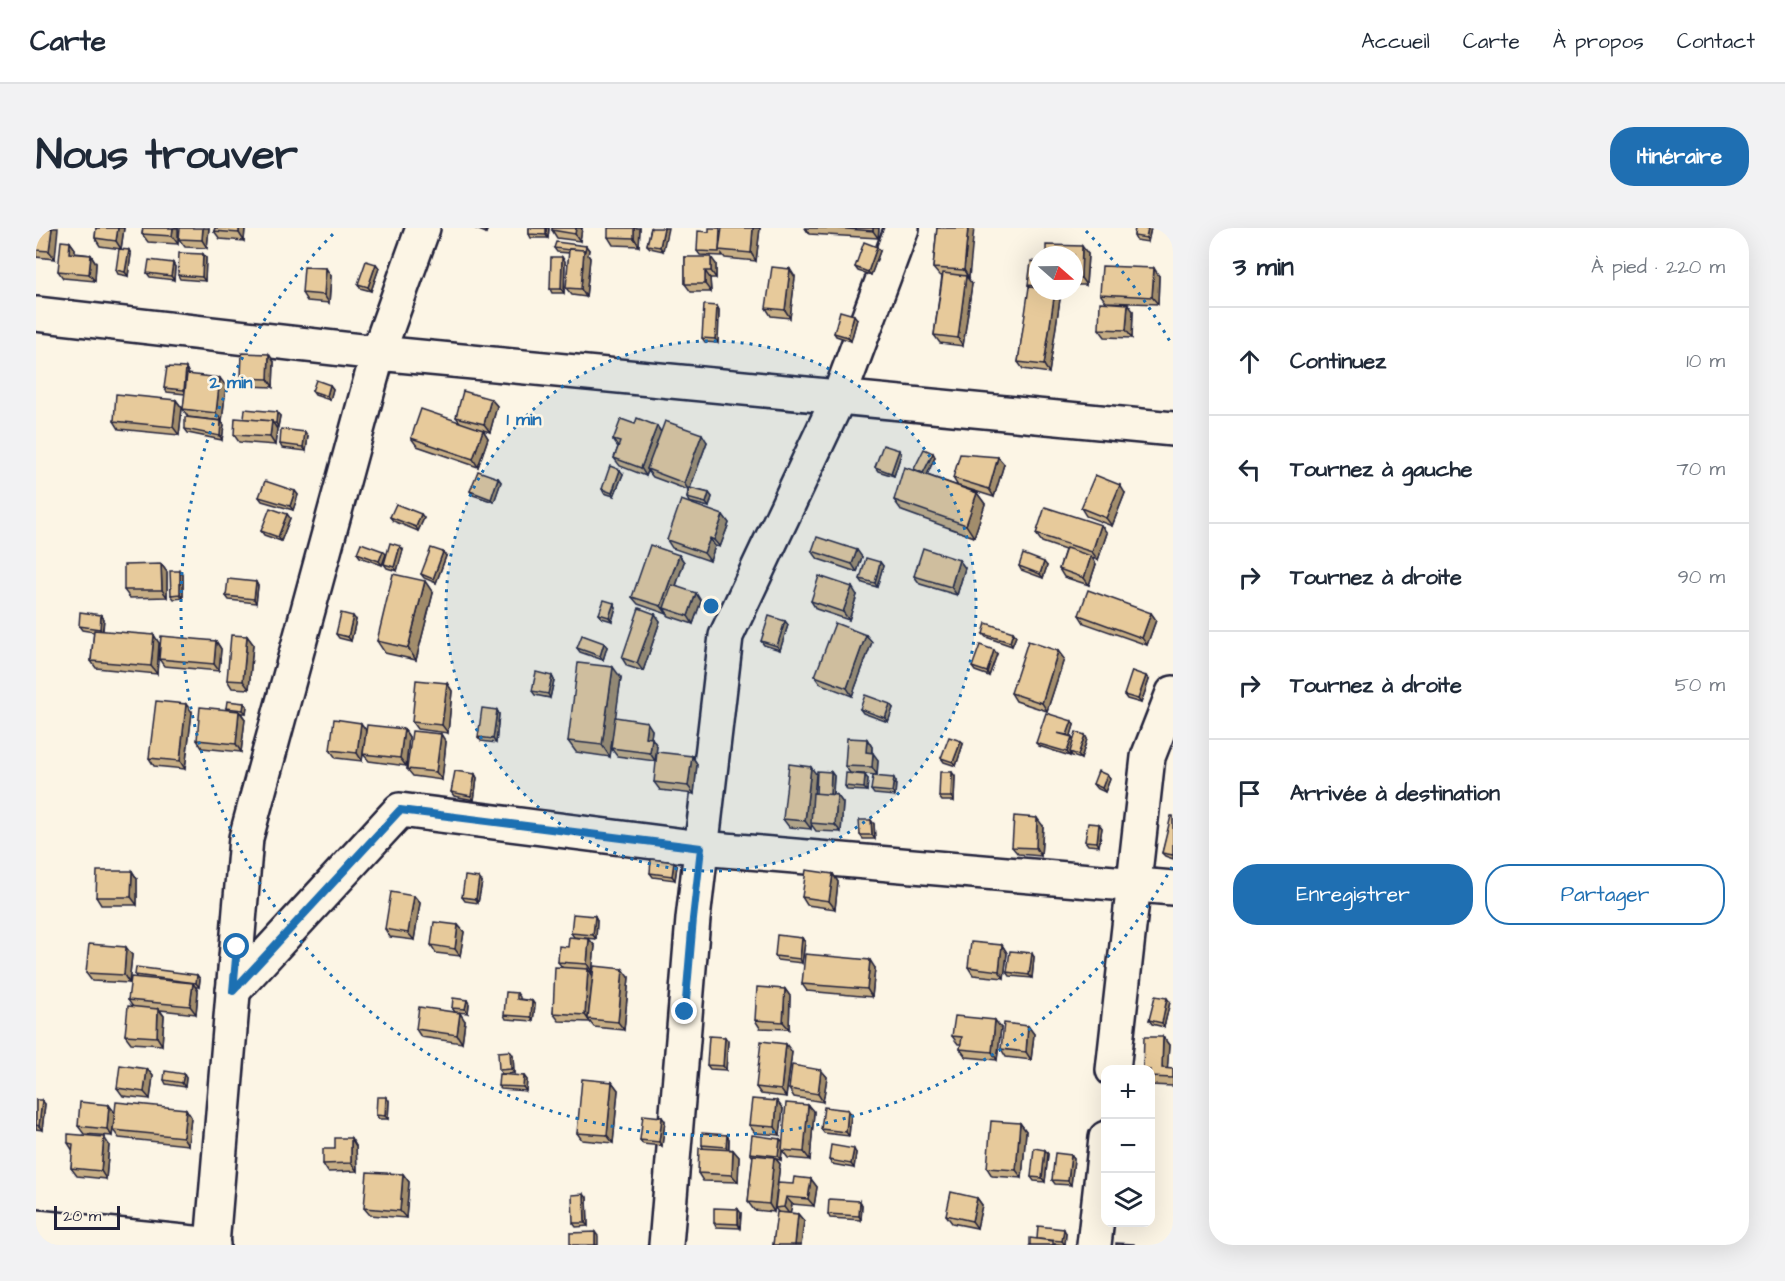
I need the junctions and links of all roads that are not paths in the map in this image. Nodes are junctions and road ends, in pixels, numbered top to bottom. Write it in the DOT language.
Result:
graph roads {
  1 [pos="423,228"];
  2 [pos="902,228"];
  3 [pos="36,314"];
  4 [pos="378,353"];
  5 [pos="839,397"];
  6 [pos="1173,429"];
  7 [pos="1173,693"];
  8 [pos="701,848"];
  9 [pos="1134,884"];
  10 [pos="1173,888"];
  11 [pos="233,991"];
  12 [pos="1114,1065"];
  13 [pos="1102,1173"];
  14 [pos="36,1227"];
  15 [pos="213,1245"];
  16 [pos="666,1245"];
  17 [pos="1094,1245"];
  1 -- 4 [label="street"];
  2 -- 5 [label="street"];
  3 -- 4 [label="street"];
  4 -- 5 [label="street"];
  4 -- 11 [label="street"];
  5 -- 6 [label="street"];
  5 -- 8 [label="street"];
  7 -- 9 [label="street"];
  8 -- 9 [label="street"];
  8 -- 11 [label="street"];
  8 -- 16 [label="street"];
  9 -- 10 [label="street"];
  9 -- 12 [label="street"];
  11 -- 15 [label="street"];
  13 -- 17 [label="street"];
  14 -- 15 [label="street"];
}
